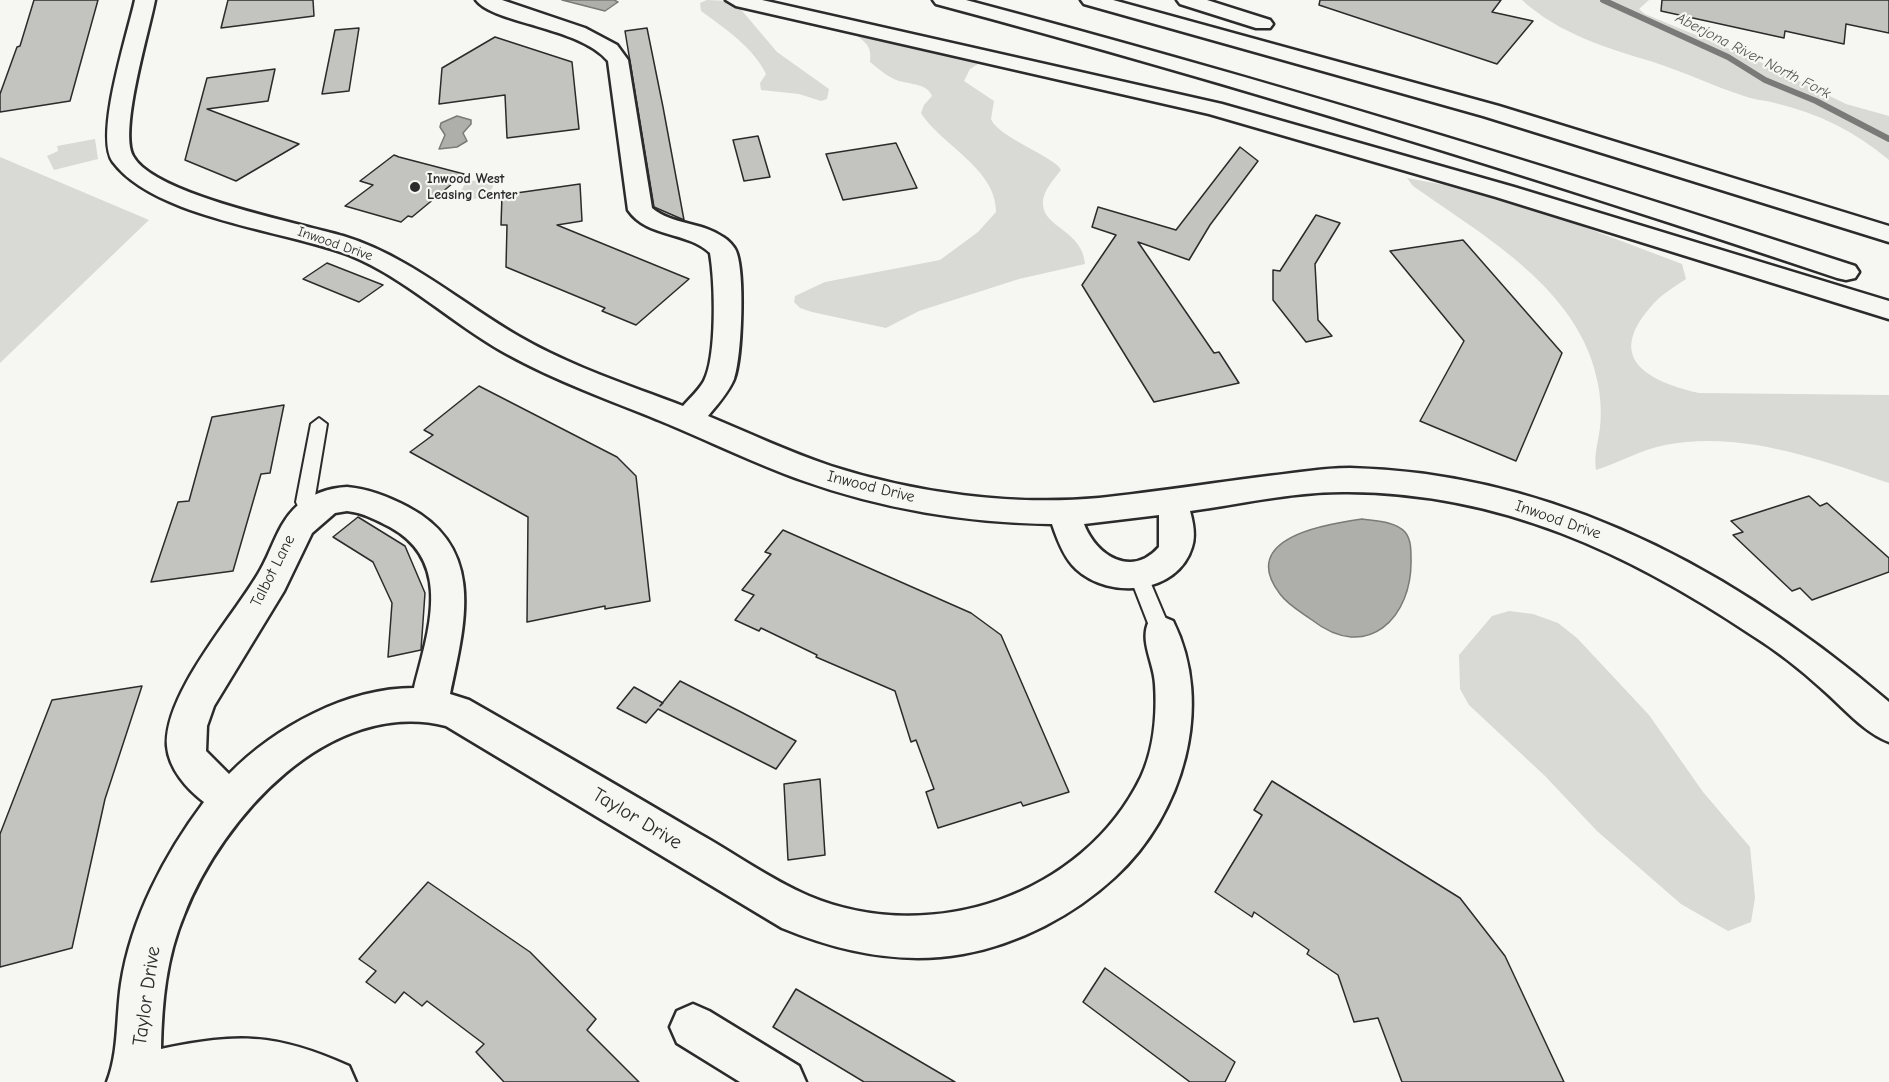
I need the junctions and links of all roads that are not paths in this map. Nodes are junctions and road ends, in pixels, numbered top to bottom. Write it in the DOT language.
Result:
graph roads {
  1 [pos="145,0"];
  2 [pos="486,0"];
  3 [pos="736,0"];
  4 [pos="943,0"];
  5 [pos="1091,0"];
  6 [pos="1187,0"];
  7 [pos="1286,31"];
  8 [pos="1320,42"];
  9 [pos="1741,188"];
  10 [pos="1889,234"];
  11 [pos="1868,280"];
  12 [pos="1889,310"];
  13 [pos="688,420"];
  14 [pos="319,424"];
  15 [pos="1172,501"];
  16 [pos="1064,512"];
  17 [pos="310,514"];
  18 [pos="1137,572"];
  19 [pos="1161,631"];
  20 [pos="429,704"];
  21 [pos="1889,725"];
  22 [pos="232,798"];
  23 [pos="693,1027"];
  24 [pos="134,1080"];
  25 [pos="333,1082"];
  26 [pos="783,1082"];
  1 -- 13 [label="main road, Inwood Drive"];
  2 -- 13 [label="main road"];
  3 -- 12 [label="main road"];
  4 -- 11 [label="main road"];
  5 -- 9 [label="main road"];
  6 -- 7 [label="main road"];
  8 -- 9 [label="main road"];
  9 -- 10 [label="main road"];
  13 -- 16 [label="main road, Inwood Drive"];
  14 -- 17 [label="lane"];
  15 -- 16 [label="main road, Inwood Drive"];
  15 -- 18 [label="main road"];
  15 -- 21 [label="main road, Inwood Drive"];
  16 -- 18 [label="main road"];
  17 -- 20 [label="main road, Talbot Lane"];
  17 -- 22 [label="main road, Talbot Lane"];
  18 -- 19 [label="lane"];
  19 -- 20 [label="main road, Taylor Drive"];
  20 -- 22 [label="main road, Taylor Drive"];
  22 -- 24 [label="main road, Taylor Drive"];
  23 -- 26 [label="main road"];
  24 -- 25 [label="main road"];
}
